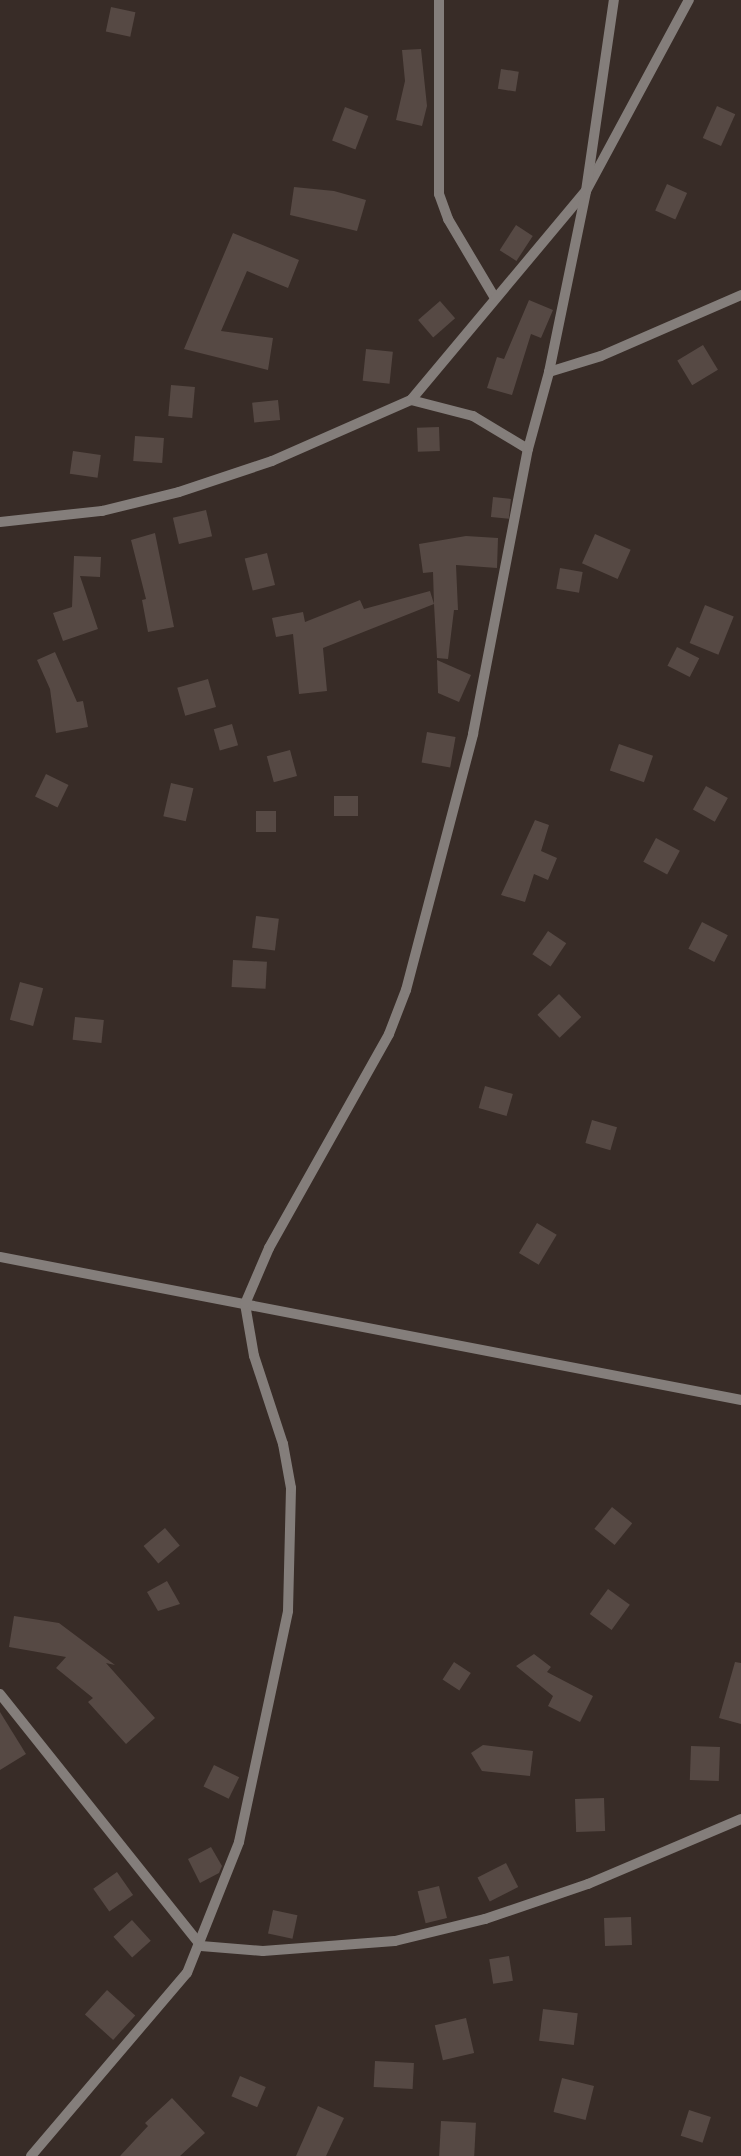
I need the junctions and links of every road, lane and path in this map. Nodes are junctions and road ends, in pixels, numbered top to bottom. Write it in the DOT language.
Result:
graph roads {
  1 [pos="438,0"];
  2 [pos="614,0"];
  3 [pos="689,0"];
  4 [pos="586,192"];
  5 [pos="741,295"];
  6 [pos="495,298"];
  7 [pos="549,372"];
  8 [pos="411,400"];
  9 [pos="528,449"];
  10 [pos="0,522"];
  11 [pos="0,1257"];
  12 [pos="245,1304"];
  13 [pos="741,1400"];
  14 [pos="0,1694"];
  15 [pos="741,1819"];
  16 [pos="201,1946"];
  17 [pos="30,2156"];
  1 -- 6 [label="street"];
  2 -- 4 [label="street"];
  3 -- 4 [label="street"];
  4 -- 6 [label="street"];
  4 -- 7 [label="street"];
  5 -- 7 [label="street"];
  6 -- 8 [label="street"];
  7 -- 9 [label="street"];
  8 -- 9 [label="street"];
  8 -- 10 [label="street"];
  9 -- 12 [label="street"];
  11 -- 12 [label="street"];
  12 -- 13 [label="street"];
  12 -- 16 [label="street"];
  14 -- 16 [label="street"];
  15 -- 16 [label="street"];
  16 -- 17 [label="street"];
}
